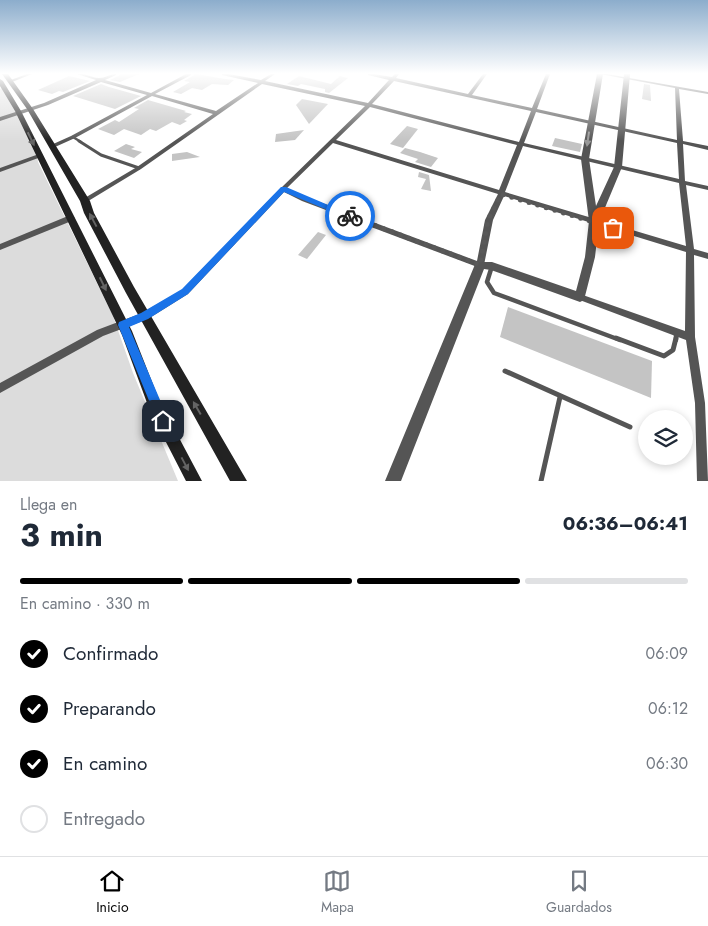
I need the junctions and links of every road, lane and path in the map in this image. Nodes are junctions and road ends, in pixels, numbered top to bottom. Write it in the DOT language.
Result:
graph roads {
  1 [pos="15,96"];
  2 [pos="60,96"];
  3 [pos="146,96"];
  4 [pos="158,96"];
  5 [pos="239,96"];
  6 [pos="328,96"];
  7 [pos="376,96"];
  8 [pos="477,96"];
  9 [pos="538,96"];
  10 [pos="596,96"];
  11 [pos="625,96"];
  12 [pos="677,96"];
  13 [pos="369,105"];
  14 [pos="533,109"];
  15 [pos="24,111"];
  16 [pos="216,113"];
  17 [pos="0,119"];
  18 [pos="591,122"];
  19 [pos="622,129"];
  20 [pos="73,137"];
  21 [pos="332,141"];
  22 [pos="680,142"];
  23 [pos="521,144"];
  24 [pos="53,146"];
  25 [pos="708,148"];
  26 [pos="39,156"];
  27 [pos="585,159"];
  28 [pos="618,167"];
  29 [pos="139,168"];
  30 [pos="0,170"];
  31 [pos="682,182"];
  32 [pos="708,188"];
  33 [pos="283,189"];
  34 [pos="501,194"];
  35 [pos="85,201"];
  36 [pos="71,218"];
  37 [pos="594,222"];
  38 [pos="0,247"];
  39 [pos="690,251"];
  40 [pos="708,256"];
  41 [pos="486,265"];
  42 [pos="580,297"];
  43 [pos="145,316"];
  44 [pos="123,325"];
  45 [pos="676,332"];
  46 [pos="690,337"];
  47 [pos="504,371"];
  48 [pos="0,388"];
  49 [pos="560,397"];
  50 [pos="630,427"];
  51 [pos="194,481"];
  52 [pos="239,481"];
  53 [pos="393,481"];
  54 [pos="541,481"];
  55 [pos="703,481"];
  1 -- 15 [label="main road"];
  2 -- 15 [label="street"];
  3 -- 20 [label="street"];
  4 -- 16 [label="street"];
  5 -- 16 [label="street"];
  6 -- 13 [label="street"];
  7 -- 13 [label="street"];
  8 -- 14 [label="street"];
  9 -- 14 [label="street"];
  10 -- 18 [label="street"];
  11 -- 19 [label="street"];
  12 -- 22 [label="street"];
  13 -- 21 [label="street"];
  13 -- 23 [label="street"];
  14 -- 18 [label="street"];
  14 -- 23 [label="street"];
  15 -- 17 [label="street"];
  15 -- 24 [label="main road"];
  15 -- 26 [label="main road, one-way"];
  16 -- 29 [label="street"];
  18 -- 19 [label="street"];
  18 -- 27 [label="street, one-way"];
  19 -- 22 [label="street"];
  19 -- 28 [label="street"];
  20 -- 24 [label="street"];
  20 -- 29 [label="lane"];
  21 -- 33 [label="street"];
  21 -- 34 [label="street"];
  22 -- 25 [label="street"];
  22 -- 31 [label="street"];
  23 -- 27 [label="street"];
  23 -- 34 [label="street"];
  24 -- 35 [label="main road"];
  26 -- 30 [label="street"];
  26 -- 36 [label="main road"];
  27 -- 28 [label="street"];
  27 -- 37 [label="street"];
  28 -- 31 [label="street"];
  28 -- 37 [label="street"];
  29 -- 35 [label="street"];
  31 -- 32 [label="street"];
  31 -- 39 [label="street"];
  33 -- 41 [label="street"];
  33 -- 43 [label="street"];
  34 -- 37 [label="street"];
  34 -- 41 [label="street"];
  43 -- 35 [label="main road, one-way"];
  36 -- 38 [label="street"];
  36 -- 44 [label="main road, one-way"];
  37 -- 39 [label="street"];
  37 -- 42 [label="street"];
  39 -- 40 [label="street"];
  39 -- 46 [label="street"];
  41 -- 42 [label="street"];
  41 -- 45 [label="lane"];
  41 -- 53 [label="street"];
  42 -- 45 [label="street"];
  43 -- 44 [label="street"];
  52 -- 43 [label="main road, one-way"];
  44 -- 48 [label="street"];
  44 -- 51 [label="main road, one-way"];
  45 -- 46 [label="street"];
  46 -- 55 [label="street"];
  47 -- 49 [label="lane"];
  49 -- 50 [label="lane"];
  49 -- 54 [label="lane"];
}
